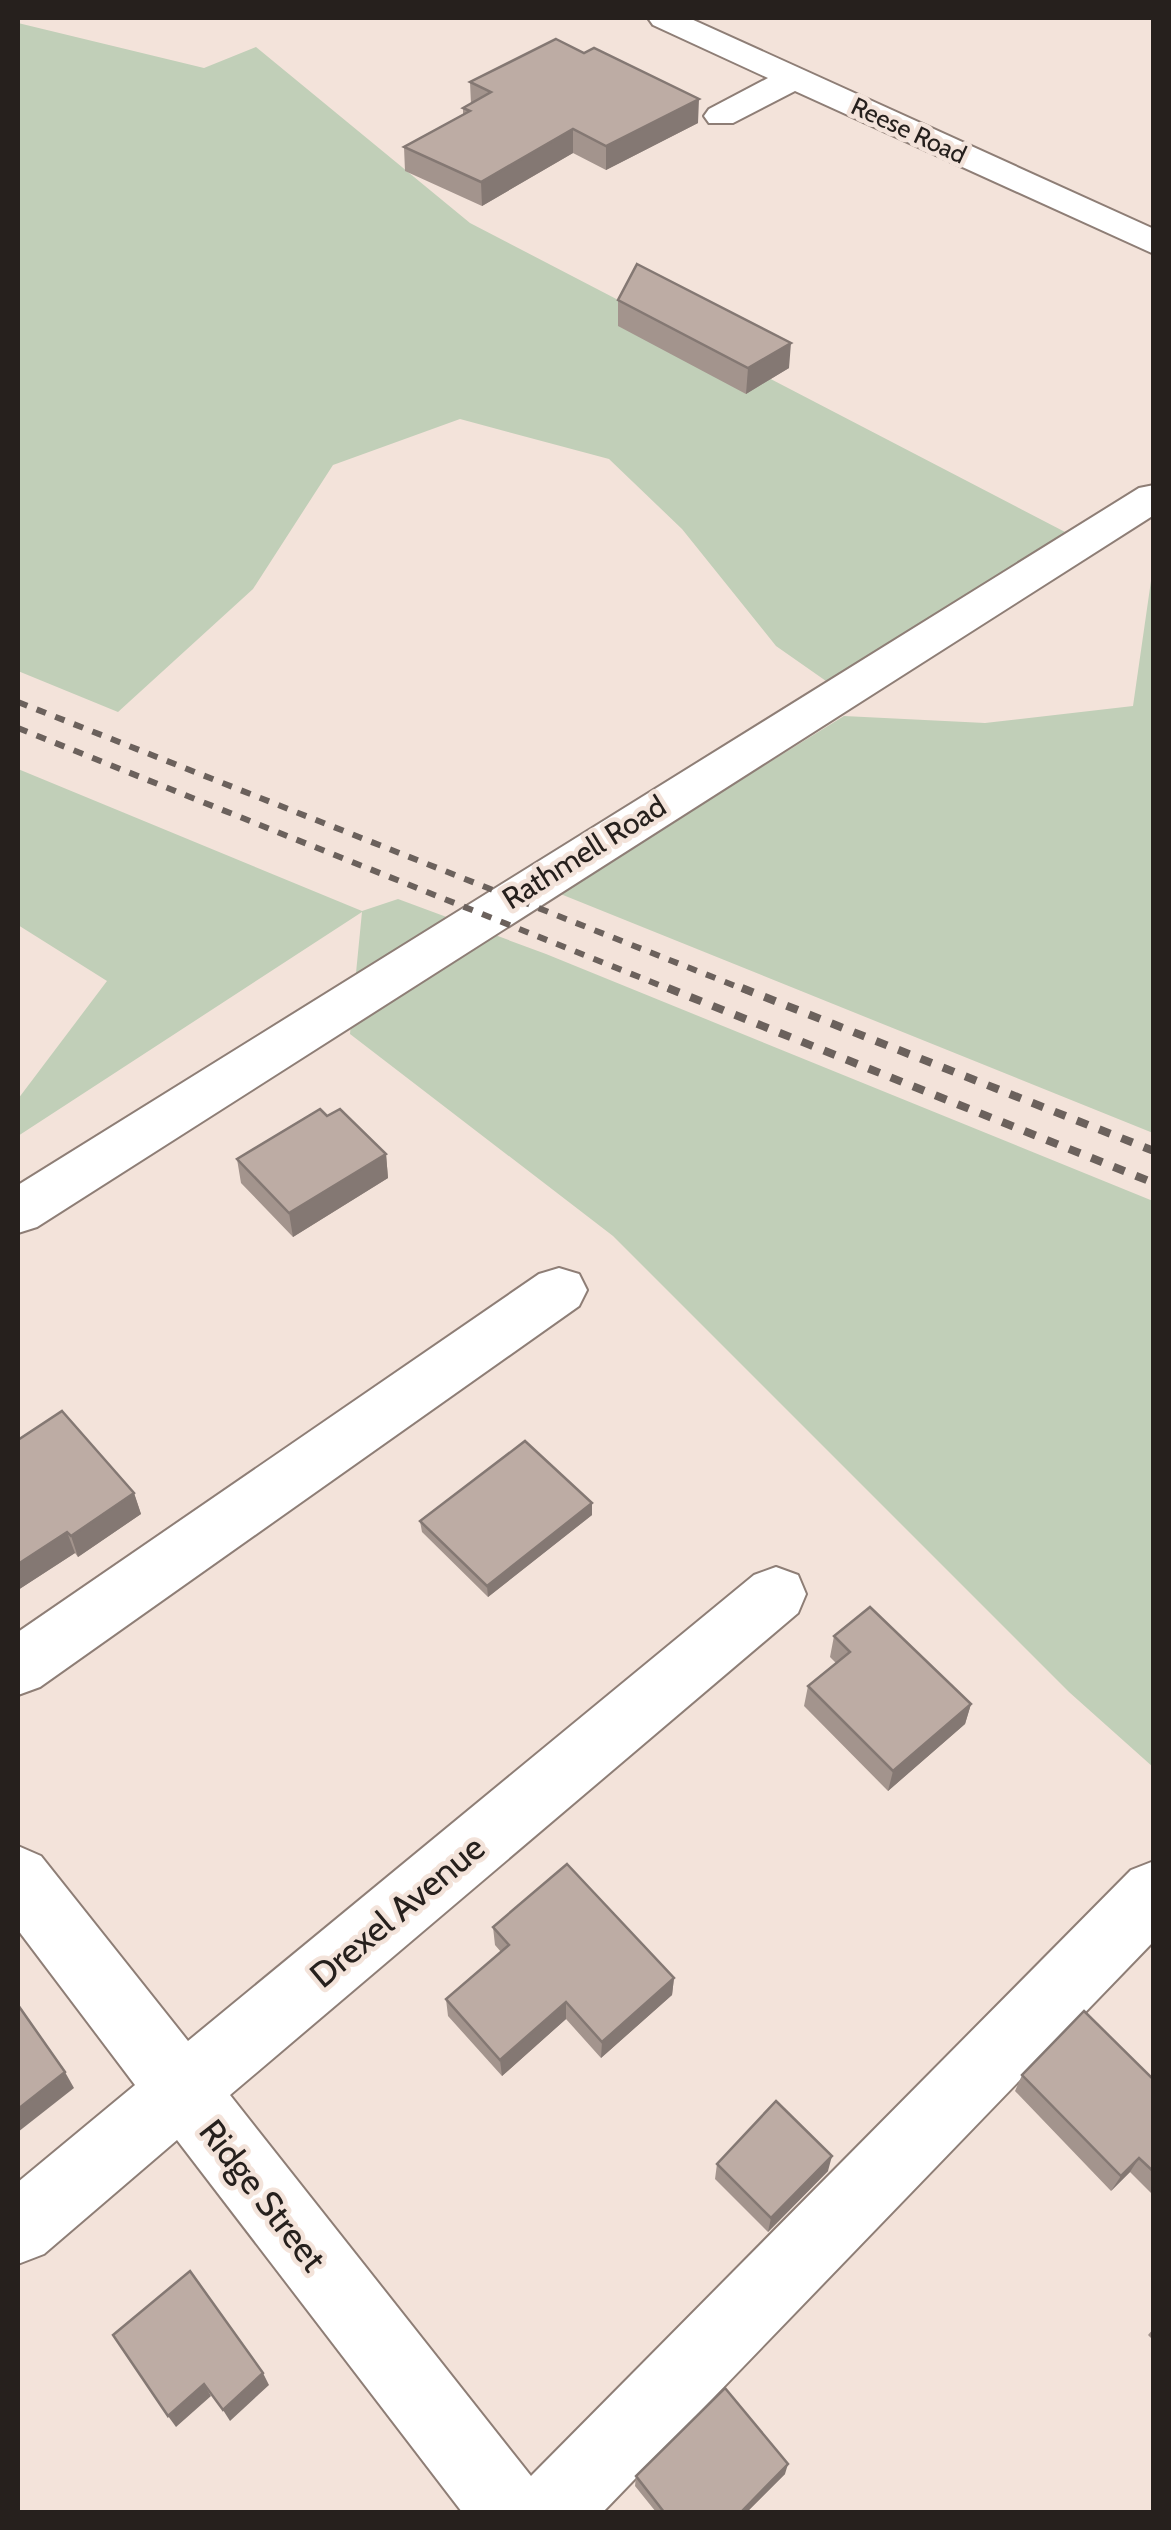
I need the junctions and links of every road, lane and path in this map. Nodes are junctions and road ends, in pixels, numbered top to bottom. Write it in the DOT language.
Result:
graph roads {
  1 [pos="664,18"];
  2 [pos="794,78"];
  3 [pos="721,116"];
  4 [pos="1154,242"];
  5 [pos="1154,497"];
  6 [pos="18,1212"];
  7 [pos="559,1290"];
  8 [pos="776,1594"];
  9 [pos="18,1666"];
  10 [pos="18,1878"];
  11 [pos="1154,1893"];
  12 [pos="182,2091"];
  13 [pos="18,2228"];
  14 [pos="510,2512"];
  15 [pos="550,2512"];
  1 -- 2 [label="street, Reese Road"];
  2 -- 3 [label="street"];
  2 -- 4 [label="street, Reese Road"];
  5 -- 6 [label="street, Rathmell Road"];
  7 -- 9 [label="street"];
  8 -- 12 [label="street, Drexel Avenue"];
  10 -- 12 [label="street, Ridge Street"];
  11 -- 15 [label="street"];
  12 -- 13 [label="street, Drexel Avenue"];
  12 -- 14 [label="street, Ridge Street"];
}
